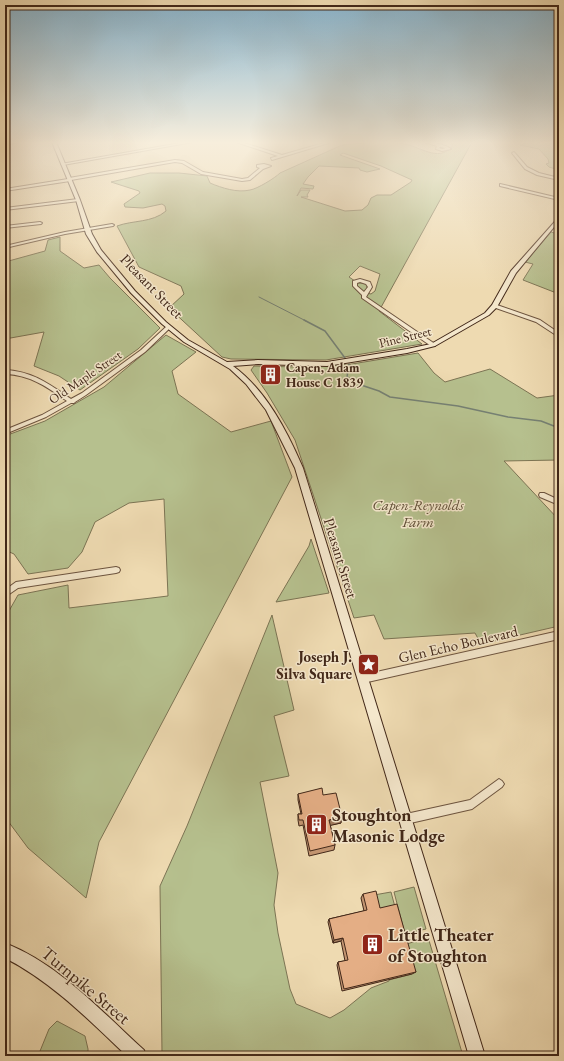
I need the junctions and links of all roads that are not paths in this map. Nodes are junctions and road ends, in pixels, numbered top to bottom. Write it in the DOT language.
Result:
graph roads {
  1 [pos="74,192"];
  2 [pos="530,192"];
  3 [pos="559,198"];
  4 [pos="78,200"];
  5 [pos="5,209"];
  6 [pos="559,218"];
  7 [pos="40,223"];
  8 [pos="112,225"];
  9 [pos="5,227"];
  10 [pos="87,230"];
  11 [pos="5,247"];
  12 [pos="365,296"];
  13 [pos="495,306"];
  14 [pos="170,327"];
  15 [pos="559,335"];
  16 [pos="433,345"];
  17 [pos="253,363"];
  18 [pos="226,364"];
  19 [pos="5,372"];
  20 [pos="242,377"];
  21 [pos="72,402"];
  22 [pos="5,432"];
  23 [pos="542,495"];
  24 [pos="559,503"];
  25 [pos="116,570"];
  26 [pos="5,594"];
  27 [pos="559,636"];
  28 [pos="363,679"];
  29 [pos="499,784"];
  30 [pos="406,819"];
  31 [pos="5,950"];
  32 [pos="138,1056"];
  33 [pos="478,1056"];
  1 -- 4 [label="main road, Pleasant Street"];
  2 -- 3 [label="street"];
  4 -- 5 [label="street"];
  4 -- 10 [label="main road, Pleasant Street"];
  6 -- 13 [label="main road, Pine Street"];
  7 -- 9 [label="street"];
  8 -- 10 [label="street"];
  10 -- 11 [label="street"];
  10 -- 14 [label="main road, Pleasant Street"];
  12 -- 16 [label="street"];
  13 -- 15 [label="street"];
  13 -- 16 [label="main road, Pine Street"];
  14 -- 18 [label="main road, Pleasant Street"];
  14 -- 21 [label="street, Old Maple Street"];
  16 -- 17 [label="main road, Pine Street"];
  17 -- 18 [label="main road, Pine Street"];
  17 -- 20 [label="main road"];
  18 -- 20 [label="main road, Pleasant Street"];
  19 -- 21 [label="street"];
  20 -- 28 [label="main road, Pleasant Street"];
  21 -- 22 [label="street, Old Maple Street"];
  23 -- 24 [label="street"];
  25 -- 26 [label="street"];
  27 -- 28 [label="street, Glen Echo Boulevard"];
  28 -- 30 [label="main road, Pleasant Street"];
  29 -- 30 [label="street"];
  30 -- 33 [label="main road, Pleasant Street"];
  31 -- 32 [label="main road, Turnpike Street"];
}
